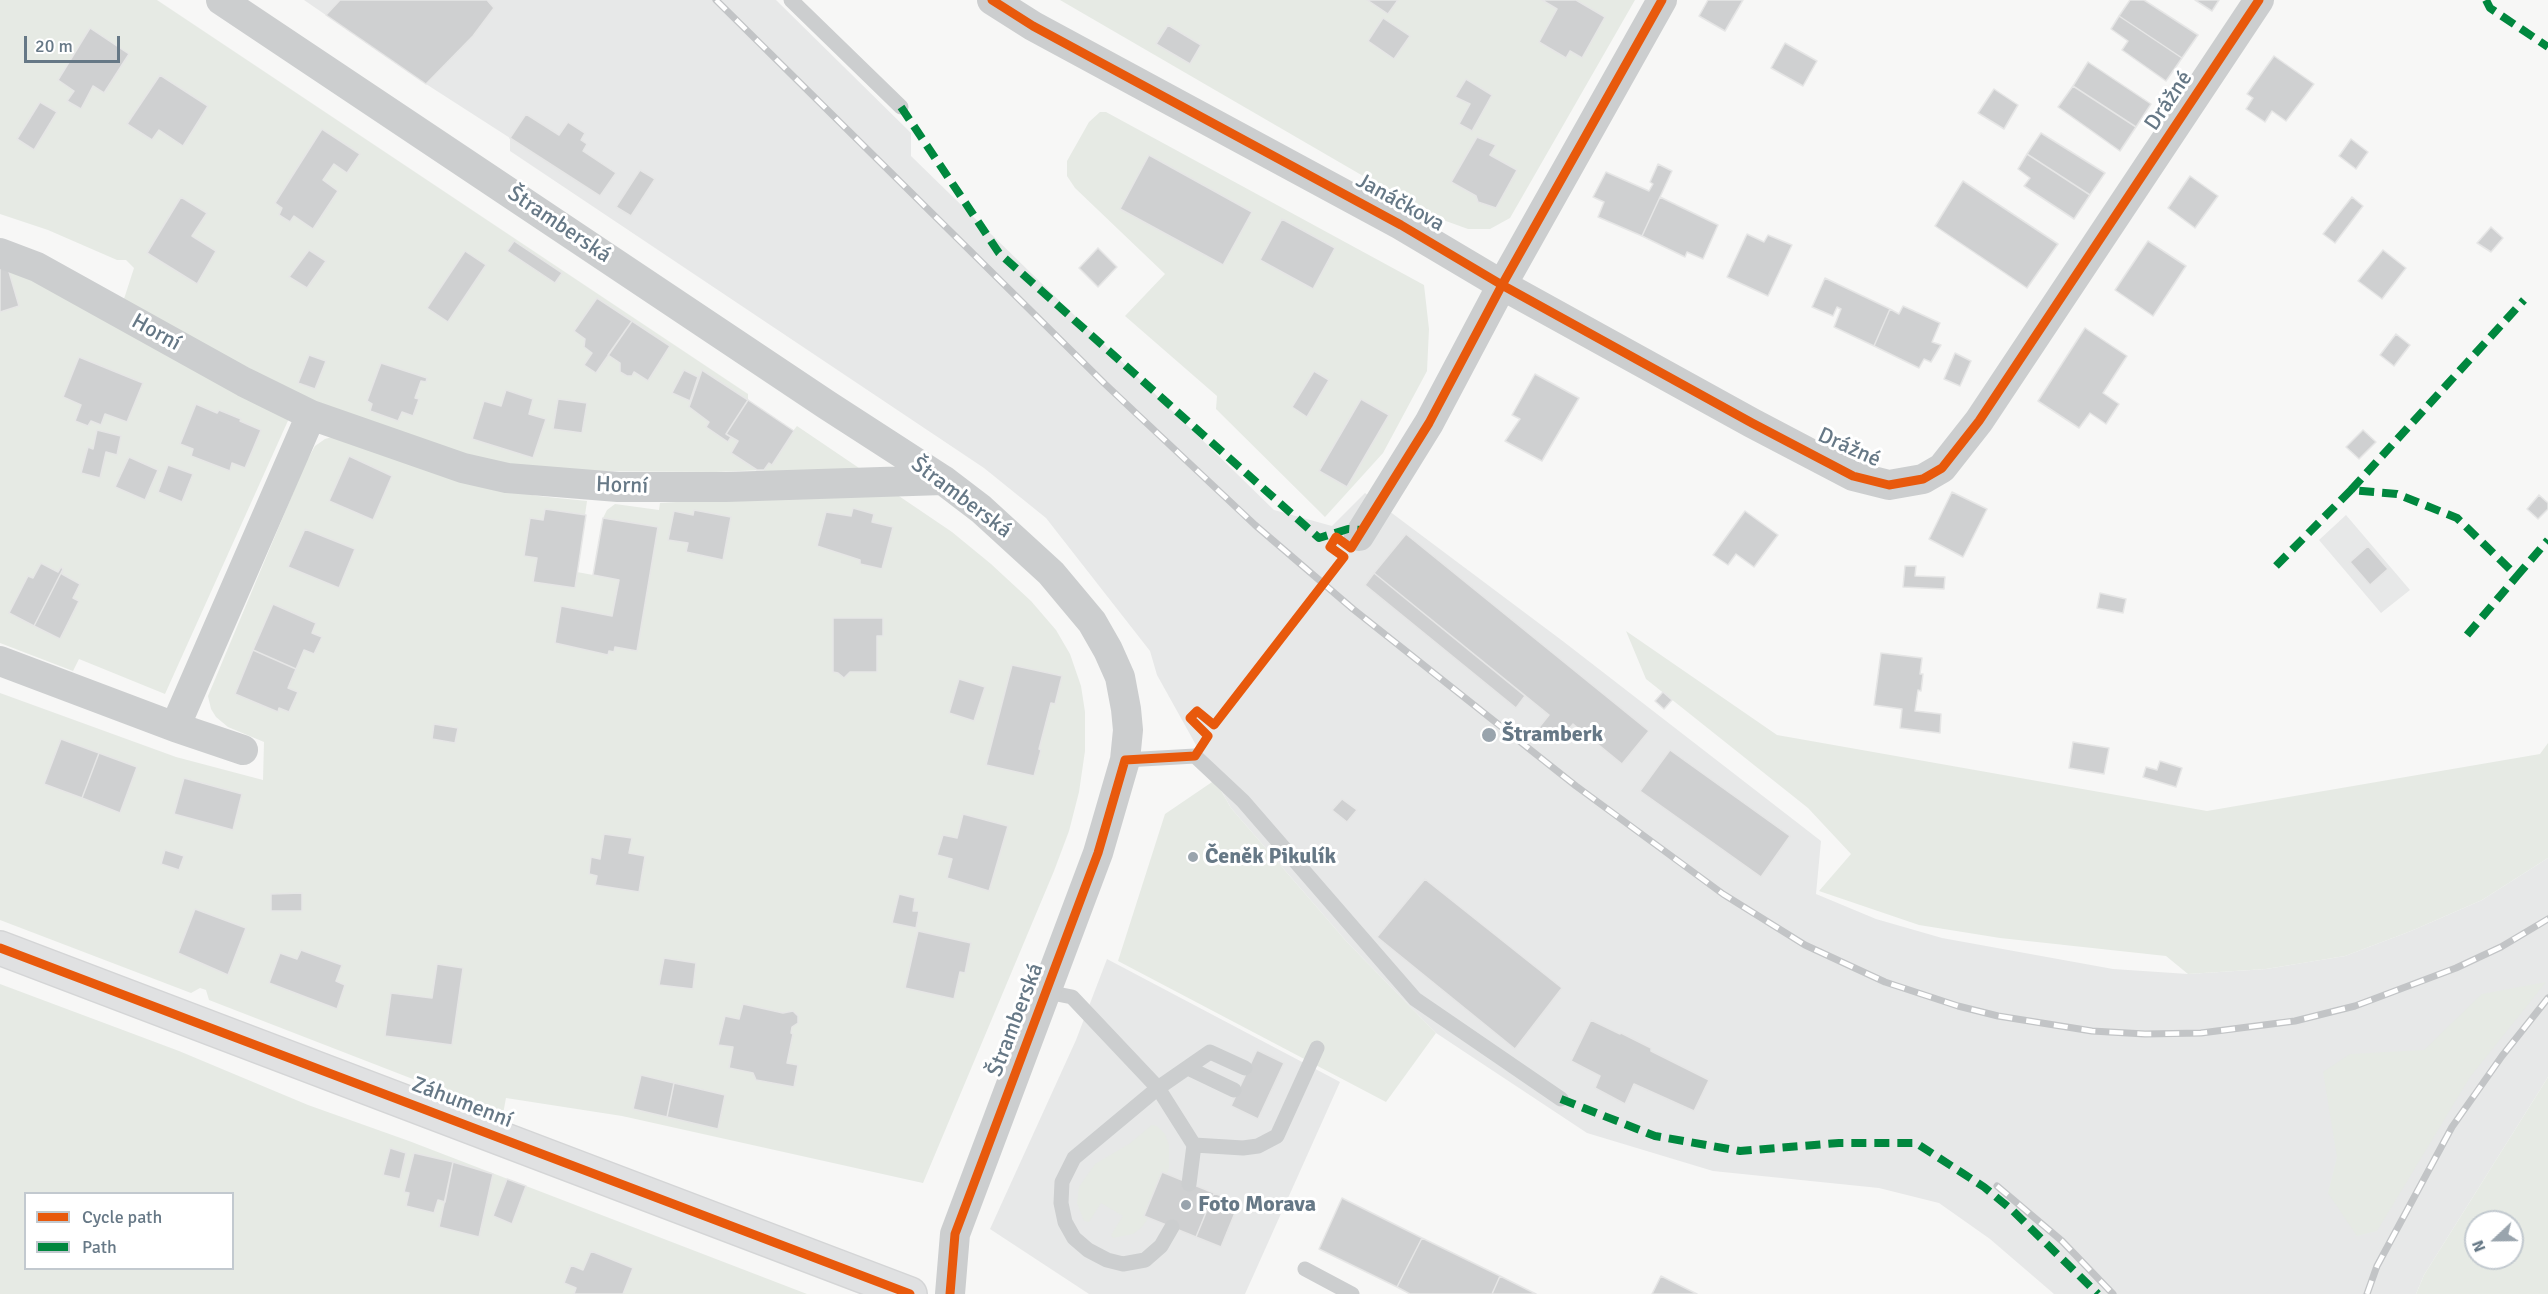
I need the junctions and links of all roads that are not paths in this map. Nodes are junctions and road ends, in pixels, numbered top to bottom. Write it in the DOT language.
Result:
graph roads {
  1 [pos="221,0"];
  2 [pos="791,0"];
  3 [pos="992,0"];
  4 [pos="1662,0"];
  5 [pos="2259,0"];
  6 [pos="901,106"];
  7 [pos="0,254"];
  8 [pos="1502,285"];
  9 [pos="311,415"];
  10 [pos="943,480"];
  11 [pos="1359,536"];
  12 [pos="0,661"];
  13 [pos="174,727"];
  14 [pos="243,750"];
  15 [pos="1125,760"];
  16 [pos="0,948"];
  17 [pos="1047,992"];
  18 [pos="1317,1048"];
  19 [pos="1188,1068"];
  20 [pos="1245,1068"];
  21 [pos="1158,1088"];
  22 [pos="1234,1090"];
  23 [pos="1561,1099"];
  24 [pos="1194,1145"];
  25 [pos="1189,1184"];
  26 [pos="1172,1227"];
  27 [pos="1305,1269"];
  28 [pos="910,1294"];
  29 [pos="950,1294"];
  30 [pos="1352,1294"];
  1 -- 10 [label="street, Štramberská"];
  2 -- 6 [label="lane"];
  3 -- 8 [label="street, Janáčkova"];
  4 -- 8 [label="street"];
  5 -- 8 [label="street, Drážné"];
  7 -- 9 [label="street, Horní"];
  8 -- 11 [label="street"];
  9 -- 10 [label="street, Horní"];
  9 -- 13 [label="street"];
  10 -- 15 [label="street, Štramberská"];
  12 -- 13 [label="street"];
  13 -- 14 [label="street"];
  15 -- 17 [label="street, Štramberská"];
  15 -- 23 [label="lane"];
  16 -- 28 [label="main road, Záhumenní"];
  17 -- 21 [label="lane"];
  17 -- 29 [label="street, Štramberská"];
  18 -- 24 [label="lane"];
  19 -- 20 [label="lane"];
  19 -- 21 [label="lane"];
  19 -- 22 [label="lane"];
  21 -- 24 [label="lane"];
  21 -- 26 [label="lane"];
  24 -- 25 [label="lane"];
  27 -- 30 [label="lane"];
}
